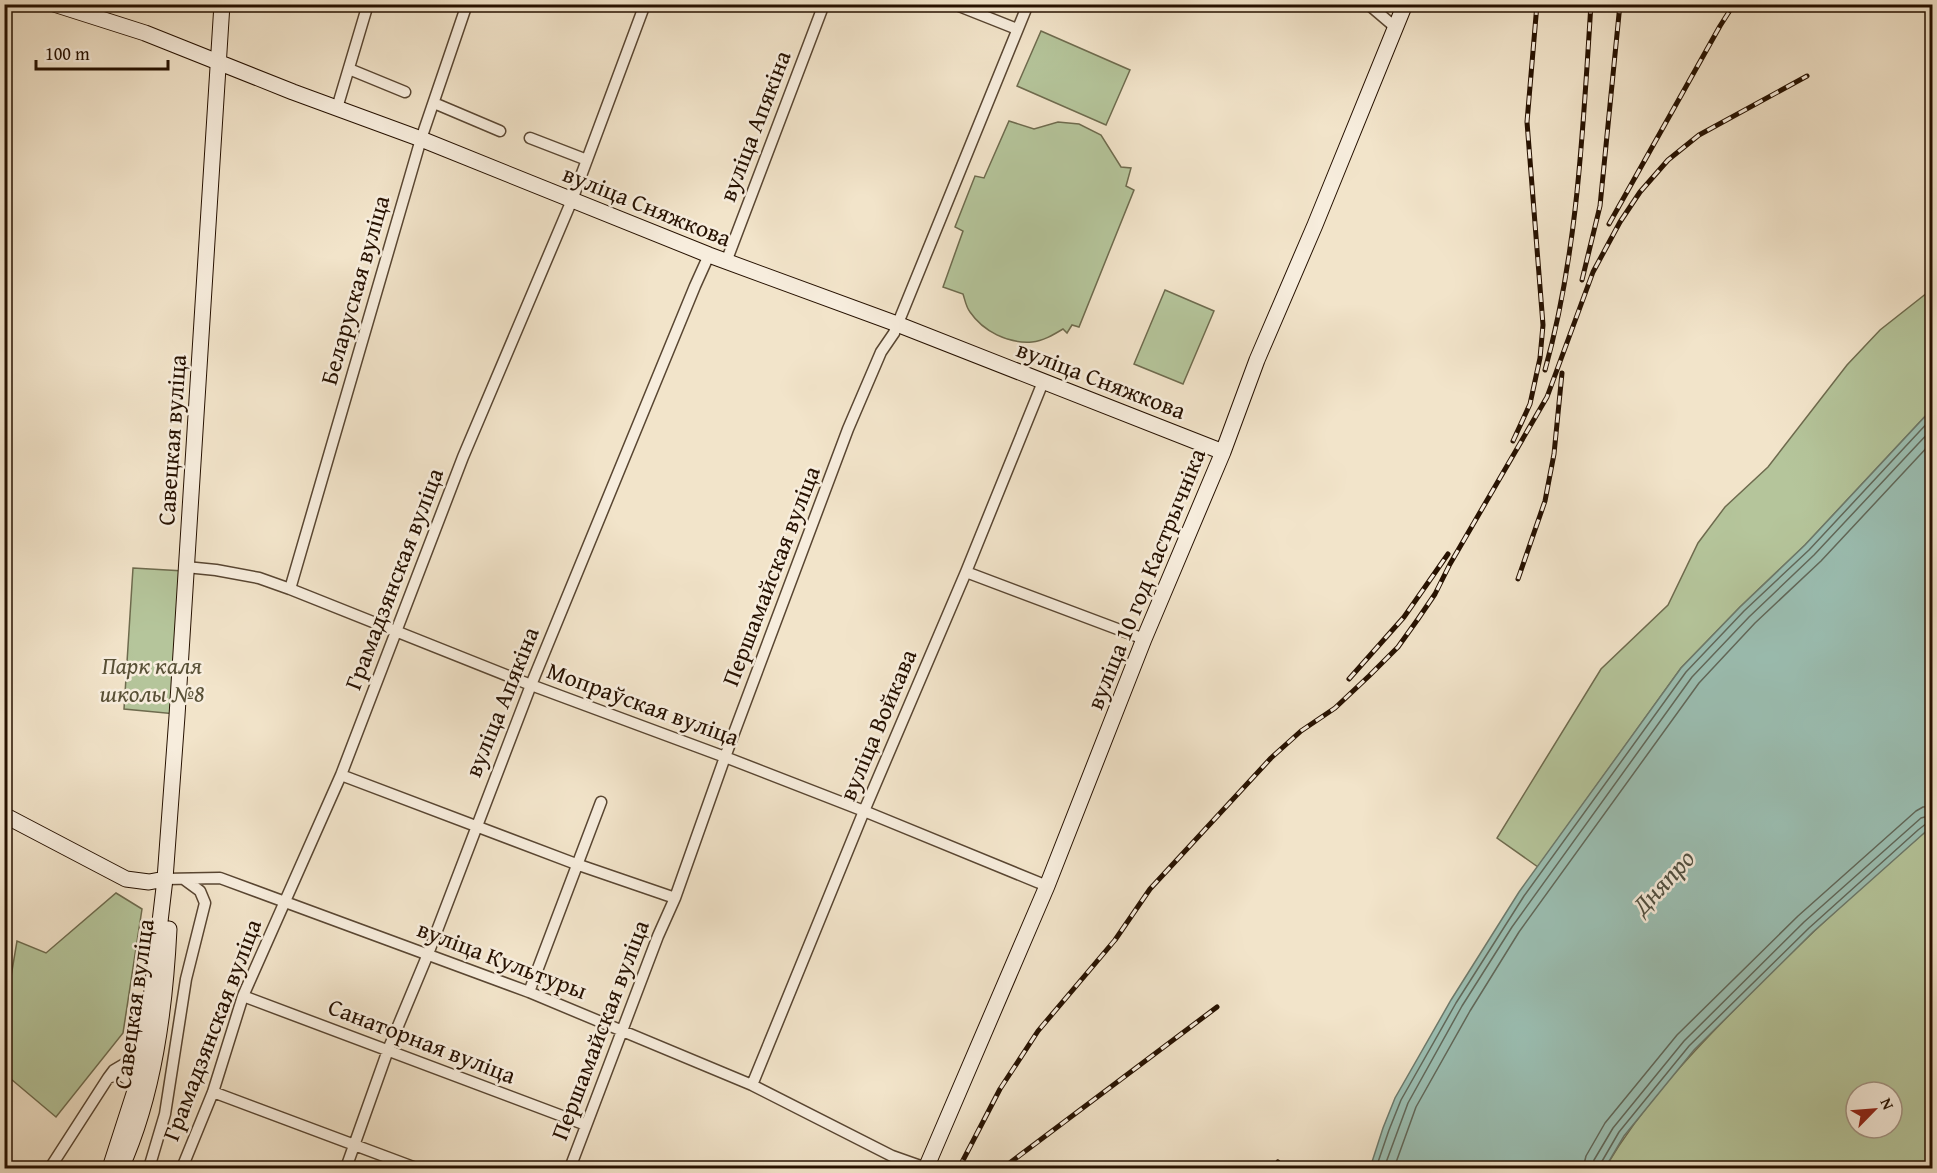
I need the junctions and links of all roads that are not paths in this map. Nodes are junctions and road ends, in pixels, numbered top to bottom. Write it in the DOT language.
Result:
graph roads {
  1 [pos="5,4"];
  2 [pos="54,4"];
  3 [pos="222,4"];
  4 [pos="368,4"];
  5 [pos="468,4"];
  6 [pos="645,4"];
  7 [pos="824,4"];
  8 [pos="954,4"];
  9 [pos="1028,4"];
  10 [pos="1368,4"];
  11 [pos="1405,4"];
  12 [pos="4,11"];
  13 [pos="1395,27"];
  14 [pos="1017,29"];
  15 [pos="218,62"];
  16 [pos="349,69"];
  17 [pos="405,92"];
  18 [pos="434,103"];
  19 [pos="337,108"];
  20 [pos="500,130"];
  21 [pos="530,138"];
  22 [pos="421,140"];
  23 [pos="587,160"];
  24 [pos="572,200"];
  25 [pos="709,255"];
  26 [pos="726,261"];
  27 [pos="897,324"];
  28 [pos="1043,382"];
  29 [pos="1223,452"];
  30 [pos="186,567"];
  31 [pos="966,572"];
  32 [pos="290,589"];
  33 [pos="396,631"];
  34 [pos="1144,639"];
  35 [pos="531,685"];
  36 [pos="725,757"];
  37 [pos="341,775"];
  38 [pos="601,802"];
  39 [pos="864,811"];
  40 [pos="4,815"];
  41 [pos="476,825"];
  42 [pos="576,864"];
  43 [pos="165,879"];
  44 [pos="185,880"];
  45 [pos="1047,886"];
  46 [pos="675,898"];
  47 [pos="284,901"];
  48 [pos="428,954"];
  49 [pos="529,992"];
  50 [pos="243,996"];
  51 [pos="623,1030"];
  52 [pos="146,1041"];
  53 [pos="388,1050"];
  54 [pos="108,1078"];
  55 [pos="752,1085"];
  56 [pos="136,1090"];
  57 [pos="213,1092"];
  58 [pos="585,1125"];
  59 [pos="356,1145"];
  60 [pos="50,1168"];
  61 [pos="110,1168"];
  62 [pos="121,1168"];
  63 [pos="149,1168"];
  64 [pos="182,1168"];
  65 [pos="346,1168"];
  66 [pos="416,1168"];
  67 [pos="570,1168"];
  68 [pos="926,1168"];
  1 -- 12 [label="street"];
  2 -- 15 [label="street, вуліца Сняжкова"];
  3 -- 15 [label="street, Савецкая вуліца"];
  4 -- 16 [label="street"];
  5 -- 18 [label="street, Беларуская вуліца"];
  6 -- 23 [label="street, Грамадзянская вуліца"];
  7 -- 26 [label="street, вуліца Апякіна"];
  8 -- 14 [label="street"];
  9 -- 14 [label="street, Першамайская вуліца"];
  10 -- 13 [label="street"];
  11 -- 13 [label="street, вуліца 10 год Кастрычніка"];
  13 -- 29 [label="street, вуліца 10 год Кастрычніка"];
  14 -- 27 [label="street, Першамайская вуліца"];
  15 -- 19 [label="street, вуліца Сняжкова"];
  15 -- 30 [label="street, Савецкая вуліца"];
  16 -- 17 [label="street"];
  16 -- 19 [label="street"];
  18 -- 20 [label="street"];
  18 -- 22 [label="street, Беларуская вуліца"];
  19 -- 22 [label="street, вуліца Сняжкова"];
  21 -- 23 [label="street"];
  22 -- 24 [label="street, вуліца Сняжкова"];
  22 -- 32 [label="street, Беларуская вуліца"];
  23 -- 24 [label="street, Грамадзянская вуліца"];
  24 -- 25 [label="street, вуліца Сняжкова"];
  24 -- 33 [label="street, Грамадзянская вуліца"];
  25 -- 26 [label="street, вуліца Сняжкова"];
  25 -- 35 [label="street, вуліца Апякіна"];
  26 -- 27 [label="street, вуліца Сняжкова"];
  27 -- 28 [label="street, вуліца Сняжкова"];
  27 -- 36 [label="street, Першамайская вуліца"];
  28 -- 29 [label="street, вуліца Сняжкова"];
  28 -- 31 [label="street, вуліца Войкава"];
  29 -- 34 [label="street, вуліца 10 год Кастрычніка"];
  30 -- 32 [label="street, Мопраўская вуліца"];
  30 -- 43 [label="street, Савецкая вуліца"];
  31 -- 34 [label="street"];
  31 -- 39 [label="street, вуліца Войкава"];
  32 -- 33 [label="street, Мопраўская вуліца"];
  33 -- 35 [label="street, Мопраўская вуліца"];
  33 -- 37 [label="street, Грамадзянская вуліца"];
  34 -- 45 [label="street, вуліца 10 год Кастрычніка"];
  35 -- 36 [label="street, Мопраўская вуліца"];
  35 -- 41 [label="street, вуліца Апякіна"];
  36 -- 39 [label="street, Мопраўская вуліца"];
  36 -- 46 [label="street, Першамайская вуліца"];
  37 -- 41 [label="street"];
  37 -- 47 [label="street, Грамадзянская вуліца"];
  38 -- 42 [label="street"];
  39 -- 45 [label="street, Мопраўская вуліца"];
  39 -- 55 [label="street, вуліца Войкава"];
  40 -- 43 [label="street"];
  41 -- 42 [label="street"];
  41 -- 48 [label="street, вуліца Апякіна"];
  42 -- 46 [label="street"];
  42 -- 49 [label="street"];
  43 -- 44 [label="street, вуліца Культуры"];
  43 -- 52 [label="street, Савецкая вуліца"];
  43 -- 62 [label="street, Савецкая вуліца"];
  44 -- 47 [label="street, вуліца Культуры"];
  44 -- 63 [label="street"];
  45 -- 68 [label="street, вуліца 10 год Кастрычніка"];
  46 -- 51 [label="street, Першамайская вуліца"];
  47 -- 48 [label="street, вуліца Культуры"];
  47 -- 50 [label="street, Грамадзянская вуліца"];
  48 -- 49 [label="street, вуліца Культуры"];
  48 -- 53 [label="street, вуліца Апякіна"];
  49 -- 51 [label="street, вуліца Культуры"];
  50 -- 53 [label="street, Санаторная вуліца"];
  50 -- 57 [label="street, Грамадзянская вуліца"];
  51 -- 55 [label="street, вуліца Культуры"];
  51 -- 58 [label="street, Першамайская вуліца"];
  52 -- 54 [label="street, Савецкая вуліца"];
  52 -- 56 [label="street, Савецкая вуліца"];
  53 -- 58 [label="street, Санаторная вуліца"];
  53 -- 59 [label="street, вуліца Апякіна"];
  54 -- 56 [label="street"];
  54 -- 60 [label="street, Савецкая вуліца"];
  55 -- 68 [label="street, вуліца Культуры"];
  56 -- 61 [label="street, Савецкая вуліца"];
  57 -- 59 [label="street"];
  57 -- 64 [label="street, Грамадзянская вуліца"];
  58 -- 67 [label="street, Першамайская вуліца"];
  59 -- 65 [label="street, вуліца Апякіна"];
  59 -- 66 [label="street"];
}
